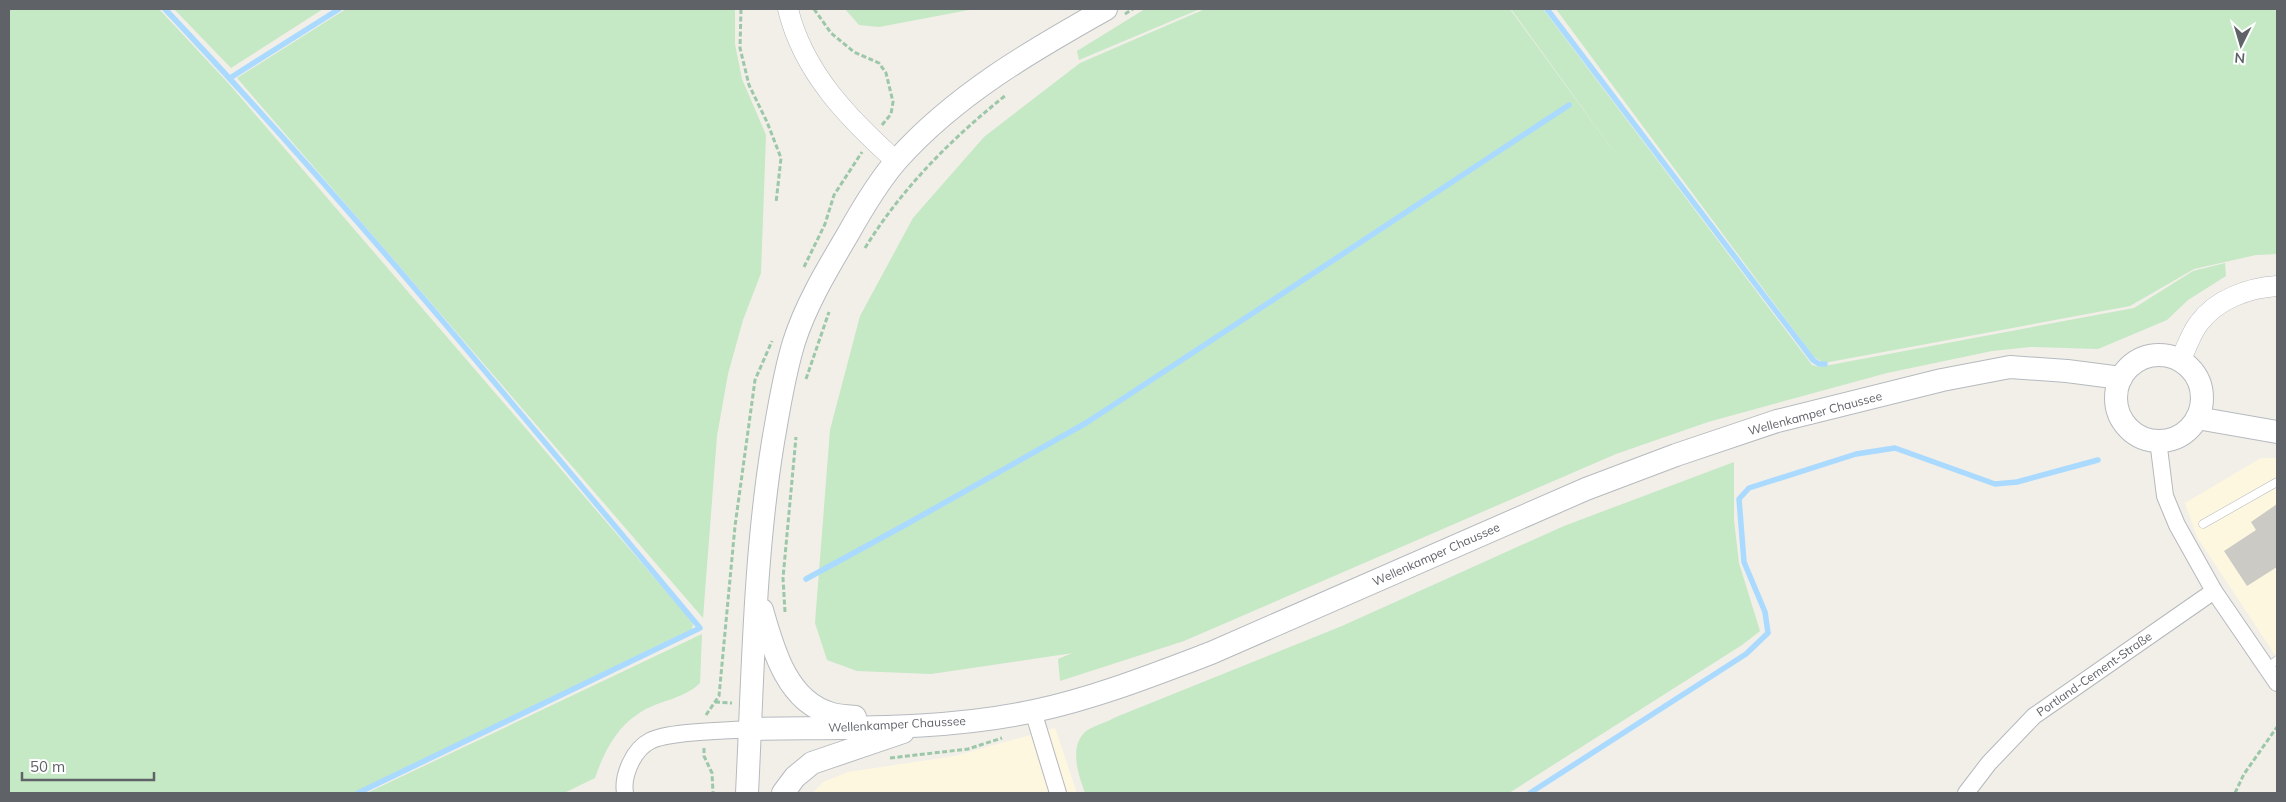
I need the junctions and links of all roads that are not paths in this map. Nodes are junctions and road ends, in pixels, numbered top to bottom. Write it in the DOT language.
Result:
graph roads {
  1 [pos="788,9"];
  2 [pos="1112,14"];
  3 [pos="896,161"];
  4 [pos="2277,286"];
  5 [pos="2180,361"];
  6 [pos="2121,378"];
  7 [pos="2197,418"];
  8 [pos="2277,432"];
  9 [pos="2158,440"];
  10 [pos="2277,482"];
  11 [pos="2203,524"];
  12 [pos="757,590"];
  13 [pos="2214,591"];
  14 [pos="2272,664"];
  15 [pos="2277,683"];
  16 [pos="1035,719"];
  17 [pos="923,725"];
  18 [pos="750,729"];
  19 [pos="625,793"];
  20 [pos="746,793"];
  21 [pos="783,793"];
  22 [pos="1058,793"];
  23 [pos="1966,793"];
  1 -- 3 [label="street"];
  2 -- 3 [label="main road"];
  3 -- 12 [label="main road"];
  4 -- 5 [label="street"];
  5 -- 6 [label="main road"];
  5 -- 7 [label="main road"];
  6 -- 9 [label="main road"];
  6 -- 16 [label="main road, Wellenkamper Chaussee"];
  7 -- 8 [label="main road"];
  7 -- 9 [label="main road"];
  9 -- 13 [label="street"];
  10 -- 11 [label="lane"];
  12 -- 17 [label="main road"];
  12 -- 18 [label="main road"];
  13 -- 14 [label="street"];
  13 -- 23 [label="street, Portland-Cement-Straße"];
  14 -- 15 [label="street"];
  16 -- 17 [label="main road, Wellenkamper Chaussee"];
  16 -- 22 [label="street"];
  17 -- 18 [label="main road, Wellenkamper Chaussee"];
  17 -- 21 [label="main road"];
  18 -- 19 [label="street"];
  18 -- 20 [label="main road"];
}
